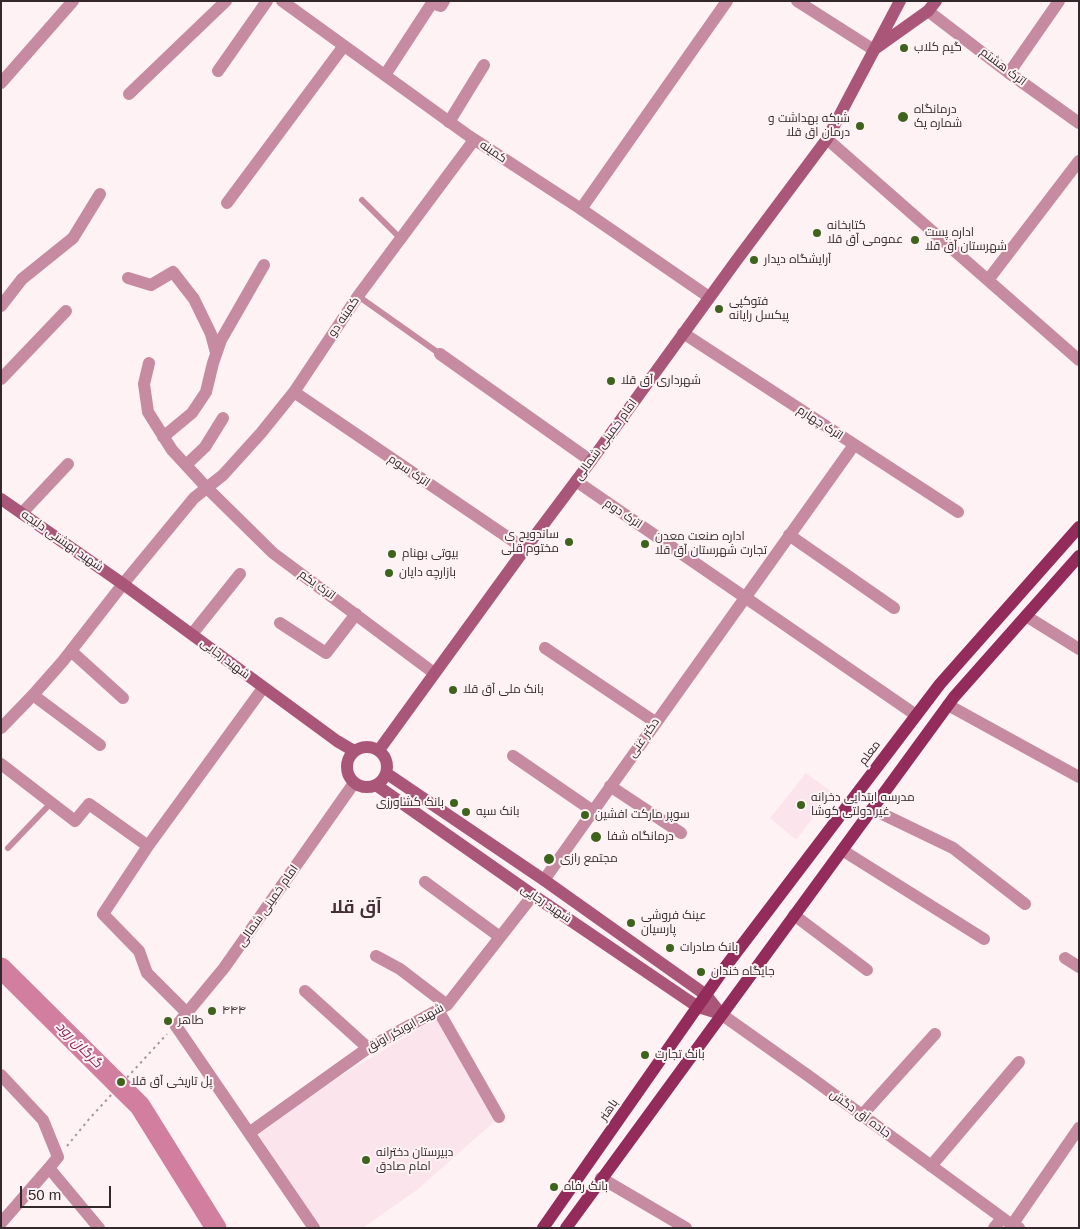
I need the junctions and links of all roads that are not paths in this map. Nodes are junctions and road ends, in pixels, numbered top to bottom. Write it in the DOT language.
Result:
graph roads {
  1 [pos="72,1"];
  2 [pos="226,1"];
  3 [pos="267,1"];
  4 [pos="282,1"];
  5 [pos="444,1"];
  6 [pos="727,1"];
  7 [pos="797,1"];
  8 [pos="900,1"];
  9 [pos="1059,1"];
  10 [pos="932,6"];
  11 [pos="343,47"];
  12 [pos="874,50"];
  13 [pos="484,66"];
  14 [pos="218,71"];
  15 [pos="1009,72"];
  16 [pos="385,75"];
  17 [pos="1,83"];
  18 [pos="129,94"];
  19 [pos="450,122"];
  20 [pos="1079,122"];
  21 [pos="827,139"];
  22 [pos="474,140"];
  23 [pos="1079,161"];
  24 [pos="100,194"];
  25 [pos="362,200"];
  26 [pos="227,203"];
  27 [pos="581,209"];
  28 [pos="401,239"];
  29 [pos="264,265"];
  30 [pos="128,278"];
  31 [pos="988,280"];
  32 [pos="358,296"];
  33 [pos="709,297"];
  34 [pos="1,306"];
  35 [pos="66,311"];
  36 [pos="683,333"];
  37 [pos="216,353"];
  38 [pos="440,354"];
  39 [pos="1079,360"];
  40 [pos="148,363"];
  41 [pos="1,379"];
  42 [pos="294,392"];
  43 [pos="223,418"];
  44 [pos="164,437"];
  45 [pos="854,444"];
  46 [pos="591,461"];
  47 [pos="68,464"];
  48 [pos="186,465"];
  49 [pos="576,481"];
  50 [pos="207,488"];
  51 [pos="1,499"];
  52 [pos="958,512"];
  53 [pos="22,513"];
  54 [pos="1079,527"];
  55 [pos="789,535"];
  56 [pos="525,549"];
  57 [pos="1079,556"];
  58 [pos="240,574"];
  59 [pos="123,584"];
  60 [pos="745,597"];
  61 [pos="894,608"];
  62 [pos="356,614"];
  63 [pos="1026,616"];
  64 [pos="280,623"];
  65 [pos="192,634"];
  66 [pos="545,648"];
  67 [pos="1079,649"];
  68 [pos="71,651"];
  69 [pos="434,673"];
  70 [pos="940,684"];
  71 [pos="263,688"];
  72 [pos="34,695"];
  73 [pos="124,698"];
  74 [pos="951,701"];
  75 [pos="916,715"];
  76 [pos="655,722"];
  77 [pos="1,728"];
  78 [pos="100,745"];
  79 [pos="378,750"];
  80 [pos="354,751"];
  81 [pos="514,756"];
  82 [pos="1,764"];
  83 [pos="386,773"];
  84 [pos="1079,777"];
  85 [pos="354,783"];
  86 [pos="376,785"];
  87 [pos="610,786"];
  88 [pos="52,803"];
  89 [pos="872,809"];
  90 [pos="593,811"];
  91 [pos="681,833"];
  92 [pos="148,846"];
  93 [pos="8,848"];
  94 [pos="842,850"];
  95 [pos="544,880"];
  96 [pos="425,882"];
  97 [pos="533,895"];
  98 [pos="1025,904"];
  99 [pos="794,915"];
  100 [pos="500,937"];
  101 [pos="984,939"];
  102 [pos="376,956"];
  103 [pos="1065,958"];
  104 [pos="1079,967"];
  105 [pos="867,970"];
  106 [pos="304,991"];
  107 [pos="706,995"];
  108 [pos="698,1007"];
  109 [pos="443,1008"];
  110 [pos="187,1013"];
  111 [pos="721,1014"];
  112 [pos="935,1034"];
  113 [pos="368,1048"];
  114 [pos="1019,1062"];
  115 [pos="1,1075"];
  116 [pos="862,1115"];
  117 [pos="499,1117"];
  118 [pos="1079,1128"];
  119 [pos="249,1133"];
  120 [pos="931,1166"];
  121 [pos="49,1168"];
  122 [pos="602,1178"];
  123 [pos="1,1223"];
  124 [pos="1007,1225"];
  125 [pos="99,1228"];
  126 [pos="314,1228"];
  127 [pos="543,1228"];
  128 [pos="566,1228"];
  129 [pos="686,1228"];
  1 -- 17 [label="street"];
  2 -- 18 [label="street"];
  3 -- 14 [label="street"];
  4 -- 11 [label="street, کمینه"];
  5 -- 16 [label="street"];
  6 -- 27 [label="street"];
  7 -- 12 [label="street"];
  8 -- 12 [label="main road, امام خمینی شمالی"];
  9 -- 15 [label="street"];
  10 -- 12 [label="main road, امام خمینی شمالی"];
  10 -- 15 [label="street, اترک هشتم"];
  11 -- 16 [label="street, کمینه"];
  11 -- 26 [label="street"];
  12 -- 21 [label="main road, امام خمینی شمالی"];
  13 -- 19 [label="street"];
  15 -- 20 [label="street, اترک هشتم"];
  16 -- 19 [label="street, کمینه"];
  19 -- 22 [label="street, کمینه"];
  21 -- 31 [label="street"];
  21 -- 33 [label="main road, امام خمینی شمالی"];
  22 -- 27 [label="street, کمینه"];
  22 -- 28 [label="street, کمینه دو"];
  23 -- 31 [label="street"];
  24 -- 34 [label="street"];
  25 -- 28 [label="lane"];
  27 -- 33 [label="street, کمینه"];
  28 -- 32 [label="street, کمینه دو"];
  29 -- 37 [label="street"];
  30 -- 37 [label="street"];
  31 -- 39 [label="street"];
  32 -- 38 [label="lane"];
  32 -- 42 [label="street, کمینه دو"];
  33 -- 36 [label="main road, امام خمینی شمالی"];
  35 -- 41 [label="street"];
  36 -- 45 [label="street, اترک چهارم"];
  36 -- 46 [label="main road, امام خمینی شمالی"];
  37 -- 44 [label="street"];
  38 -- 46 [label="street"];
  40 -- 44 [label="street, اترک یکم"];
  42 -- 50 [label="street, کمینه دو"];
  42 -- 56 [label="street, اترک سوم"];
  43 -- 48 [label="street"];
  44 -- 48 [label="street, اترک یکم"];
  45 -- 52 [label="street, اترک چهارم"];
  45 -- 55 [label="street, دکتر غنی"];
  46 -- 49 [label="main road, امام خمینی شمالی"];
  47 -- 53 [label="street"];
  48 -- 50 [label="street, اترک یکم"];
  49 -- 56 [label="main road, امام خمینی شمالی"];
  49 -- 60 [label="street, اترک دوم"];
  50 -- 59 [label="street, کمینه دو"];
  50 -- 62 [label="street, اترک یکم"];
  51 -- 53 [label="main road, شهید بهشتی دلیجه"];
  53 -- 59 [label="main road, شهید بهشتی دلیجه"];
  54 -- 70 [label="main road, معلم"];
  55 -- 60 [label="street, دکتر غنی"];
  55 -- 61 [label="street"];
  56 -- 69 [label="main road, امام خمینی شمالی"];
  57 -- 63 [label="main road"];
  58 -- 65 [label="street"];
  59 -- 65 [label="main road, شهید رجایی"];
  59 -- 68 [label="street, کمینه دو"];
  60 -- 75 [label="street, اترک دوم"];
  60 -- 76 [label="street, دکتر غنی"];
  62 -- 64 [label="street"];
  62 -- 69 [label="street, اترک یکم"];
  63 -- 67 [label="street"];
  63 -- 74 [label="main road"];
  65 -- 71 [label="main road, شهید رجایی"];
  66 -- 76 [label="street"];
  68 -- 72 [label="street, کمینه دو"];
  68 -- 73 [label="street"];
  69 -- 79 [label="main road, امام خمینی شمالی"];
  70 -- 74 [label="main road"];
  70 -- 75 [label="main road, معلم"];
  71 -- 80 [label="main road, شهید رجایی"];
  71 -- 92 [label="street"];
  72 -- 77 [label="street, کمینه دو"];
  72 -- 78 [label="street"];
  74 -- 84 [label="street"];
  74 -- 89 [label="main road"];
  75 -- 107 [label="main road, معلم"];
  76 -- 87 [label="street, دکتر غنی"];
  79 -- 80 [label="main road"];
  79 -- 83 [label="main road"];
  80 -- 85 [label="main road"];
  81 -- 90 [label="street"];
  82 -- 88 [label="street"];
  83 -- 86 [label="main road"];
  83 -- 95 [label="main road, شهید رجایی"];
  85 -- 86 [label="main road"];
  85 -- 110 [label="street, امام خمینی شمالی"];
  86 -- 97 [label="main road, شهید رجایی"];
  87 -- 90 [label="street, دکتر غنی"];
  87 -- 91 [label="street"];
  88 -- 92 [label="street"];
  88 -- 93 [label="lane"];
  89 -- 94 [label="main road"];
  89 -- 98 [label="street"];
  90 -- 95 [label="street, دکتر غنی"];
  92 -- 110 [label="street"];
  94 -- 99 [label="main road"];
  94 -- 101 [label="street"];
  95 -- 107 [label="main road, شهید رجایی"];
  96 -- 100 [label="street"];
  97 -- 100 [label="street, شهید ابوبکر اونق"];
  97 -- 108 [label="main road, شهید رجایی"];
  99 -- 105 [label="street"];
  99 -- 111 [label="main road"];
  100 -- 109 [label="street, شهید ابوبکر اونق"];
  102 -- 109 [label="street"];
  103 -- 104 [label="street"];
  106 -- 113 [label="street"];
  107 -- 108 [label="main road, معلم"];
  107 -- 111 [label="main road, جاده آق دگش"];
  108 -- 111 [label="main road, شهید رجایی"];
  108 -- 127 [label="main road, باهنر"];
  109 -- 113 [label="street, شهید ابوبکر اونق"];
  109 -- 117 [label="street"];
  110 -- 119 [label="street, امام خمینی شمالی"];
  111 -- 116 [label="street, جاده آق دگش"];
  111 -- 122 [label="main road"];
  112 -- 116 [label="street"];
  113 -- 119 [label="street, شهید ابوبکر اونق"];
  114 -- 120 [label="street"];
  115 -- 121 [label="street"];
  116 -- 120 [label="street, جاده آق دگش"];
  118 -- 124 [label="street"];
  119 -- 126 [label="street"];
  120 -- 124 [label="street, جاده آق دگش"];
  121 -- 123 [label="street"];
  121 -- 125 [label="street"];
  122 -- 128 [label="main road"];
  122 -- 129 [label="street"];
}
